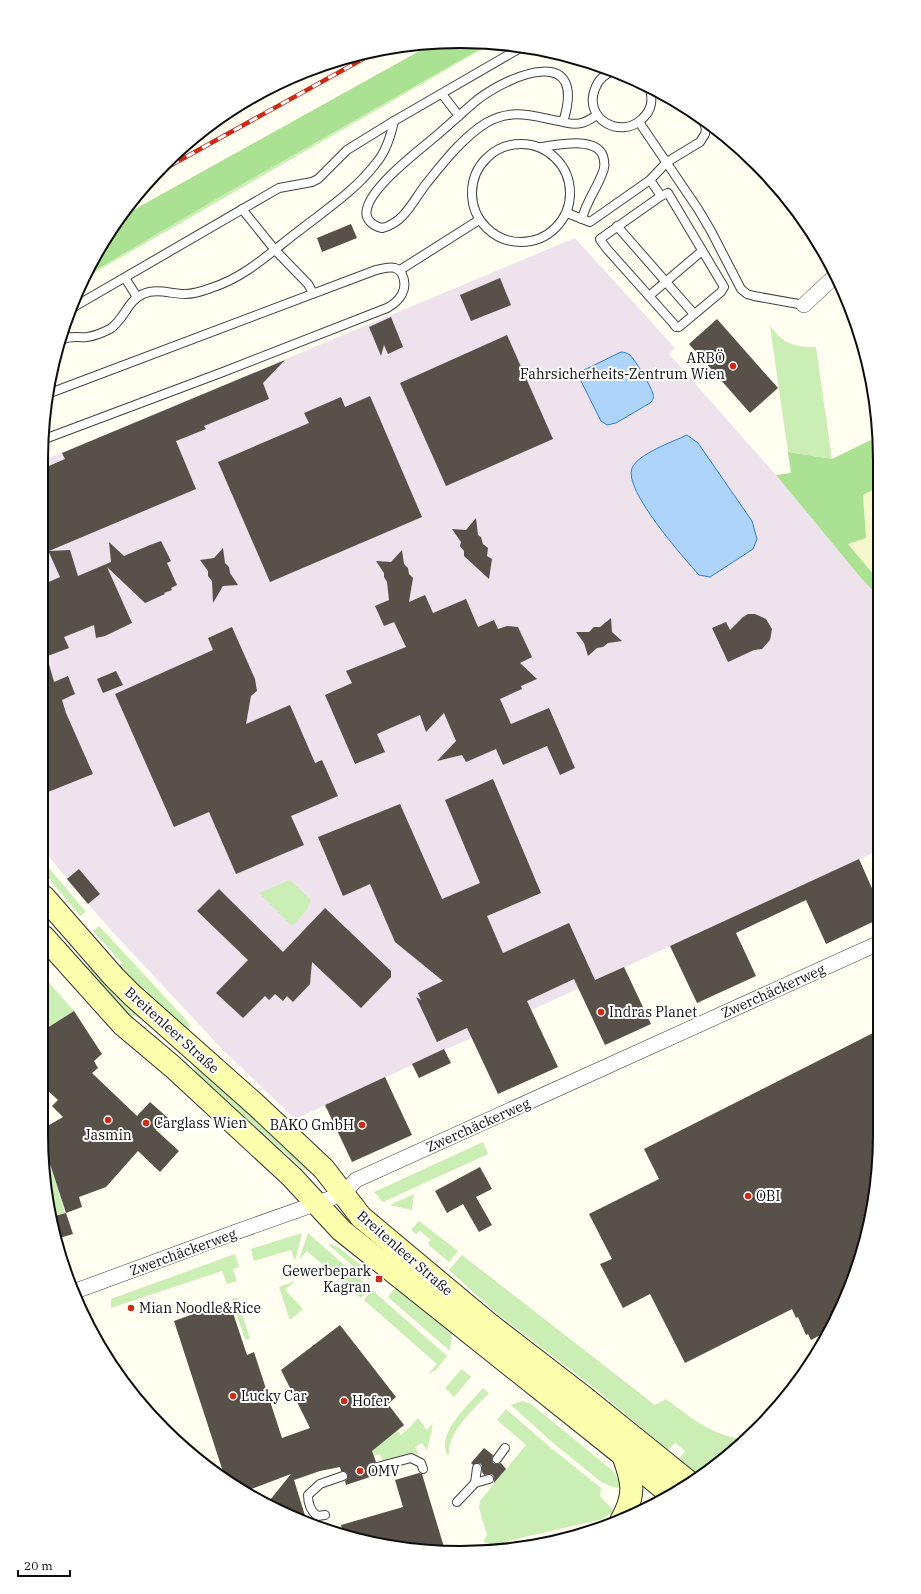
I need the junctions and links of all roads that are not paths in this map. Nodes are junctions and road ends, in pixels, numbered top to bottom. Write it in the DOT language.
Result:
graph roads {
  1 [pos="514,52"];
  2 [pos="603,73"];
  3 [pos="442,94"];
  4 [pos="650,95"];
  5 [pos="597,115"];
  6 [pos="458,116"];
  7 [pos="394,121"];
  8 [pos="563,122"];
  9 [pos="639,122"];
  10 [pos="706,129"];
  11 [pos="541,147"];
  12 [pos="667,162"];
  13 [pos="650,180"];
  14 [pos="661,196"];
  15 [pos="242,209"];
  16 [pos="567,214"];
  17 [pos="582,219"];
  18 [pos="479,220"];
  19 [pos="617,226"];
  20 [pos="275,250"];
  21 [pos="702,250"];
  22 [pos="400,270"];
  23 [pos="124,278"];
  24 [pos="831,280"];
  25 [pos="666,281"];
  26 [pos="314,293"];
  27 [pos="648,296"];
  28 [pos="137,297"];
  29 [pos="79,304"];
  30 [pos="804,305"];
  31 [pos="694,314"];
  32 [pos="67,337"];
  33 [pos="54,391"];
  34 [pos="49,437"];
  35 [pos="48,901"];
  36 [pos="48,941"];
  37 [pos="873,946"];
  38 [pos="343,1194"];
  39 [pos="316,1204"];
  40 [pos="79,1290"];
  41 [pos="505,1448"];
  42 [pos="623,1455"];
  43 [pos="497,1459"];
  44 [pos="377,1467"];
  45 [pos="477,1468"];
  46 [pos="424,1469"];
  47 [pos="343,1476"];
  48 [pos="489,1479"];
  49 [pos="685,1479"];
  50 [pos="475,1483"];
  51 [pos="667,1491"];
  52 [pos="457,1502"];
  53 [pos="626,1511"];
  54 [pos="325,1515"];
  1 -- 3 [label="lane"];
  2 -- 5 [label="lane"];
  3 -- 6 [label="lane"];
  3 -- 7 [label="lane"];
  4 -- 9 [label="lane"];
  5 -- 8 [label="lane"];
  5 -- 9 [label="lane"];
  6 -- 8 [label="lane"];
  6 -- 8 [label="lane"];
  7 -- 15 [label="lane"];
  7 -- 20 [label="lane"];
  9 -- 12 [label="lane"];
  10 -- 12 [label="lane"];
  11 -- 16 [label="lane"];
  11 -- 17 [label="lane"];
  11 -- 18 [label="lane"];
  12 -- 13 [label="lane"];
  12 -- 30 [label="lane"];
  13 -- 14 [label="lane"];
  13 -- 17 [label="lane"];
  14 -- 19 [label="lane"];
  14 -- 21 [label="lane"];
  15 -- 20 [label="lane"];
  15 -- 23 [label="lane"];
  16 -- 17 [label="lane"];
  16 -- 18 [label="lane"];
  18 -- 22 [label="lane"];
  19 -- 25 [label="lane"];
  19 -- 27 [label="lane"];
  20 -- 26 [label="lane"];
  20 -- 28 [label="lane"];
  21 -- 25 [label="lane"];
  21 -- 31 [label="lane"];
  22 -- 26 [label="lane"];
  22 -- 34 [label="lane"];
  23 -- 28 [label="lane"];
  23 -- 29 [label="lane"];
  24 -- 30 [label="street"];
  25 -- 27 [label="lane"];
  25 -- 31 [label="lane"];
  26 -- 33 [label="lane"];
  27 -- 31 [label="lane"];
  28 -- 32 [label="lane"];
  35 -- 38 [label="main road, Breitenleer Straße"];
  36 -- 39 [label="main road, Breitenleer Straße"];
  37 -- 38 [label="street, Zwerchäckerweg"];
  38 -- 39 [label="street, Zwerchäckerweg"];
  38 -- 49 [label="main road, Breitenleer Straße"];
  39 -- 40 [label="street, Zwerchäckerweg"];
  39 -- 42 [label="main road, Breitenleer Straße"];
  41 -- 43 [label="lane"];
  42 -- 51 [label="main road, Breitenleer Straße"];
  42 -- 53 [label="main road"];
  44 -- 46 [label="lane"];
  45 -- 50 [label="lane"];
  47 -- 54 [label="lane"];
  48 -- 50 [label="lane"];
  50 -- 52 [label="lane"];
}
